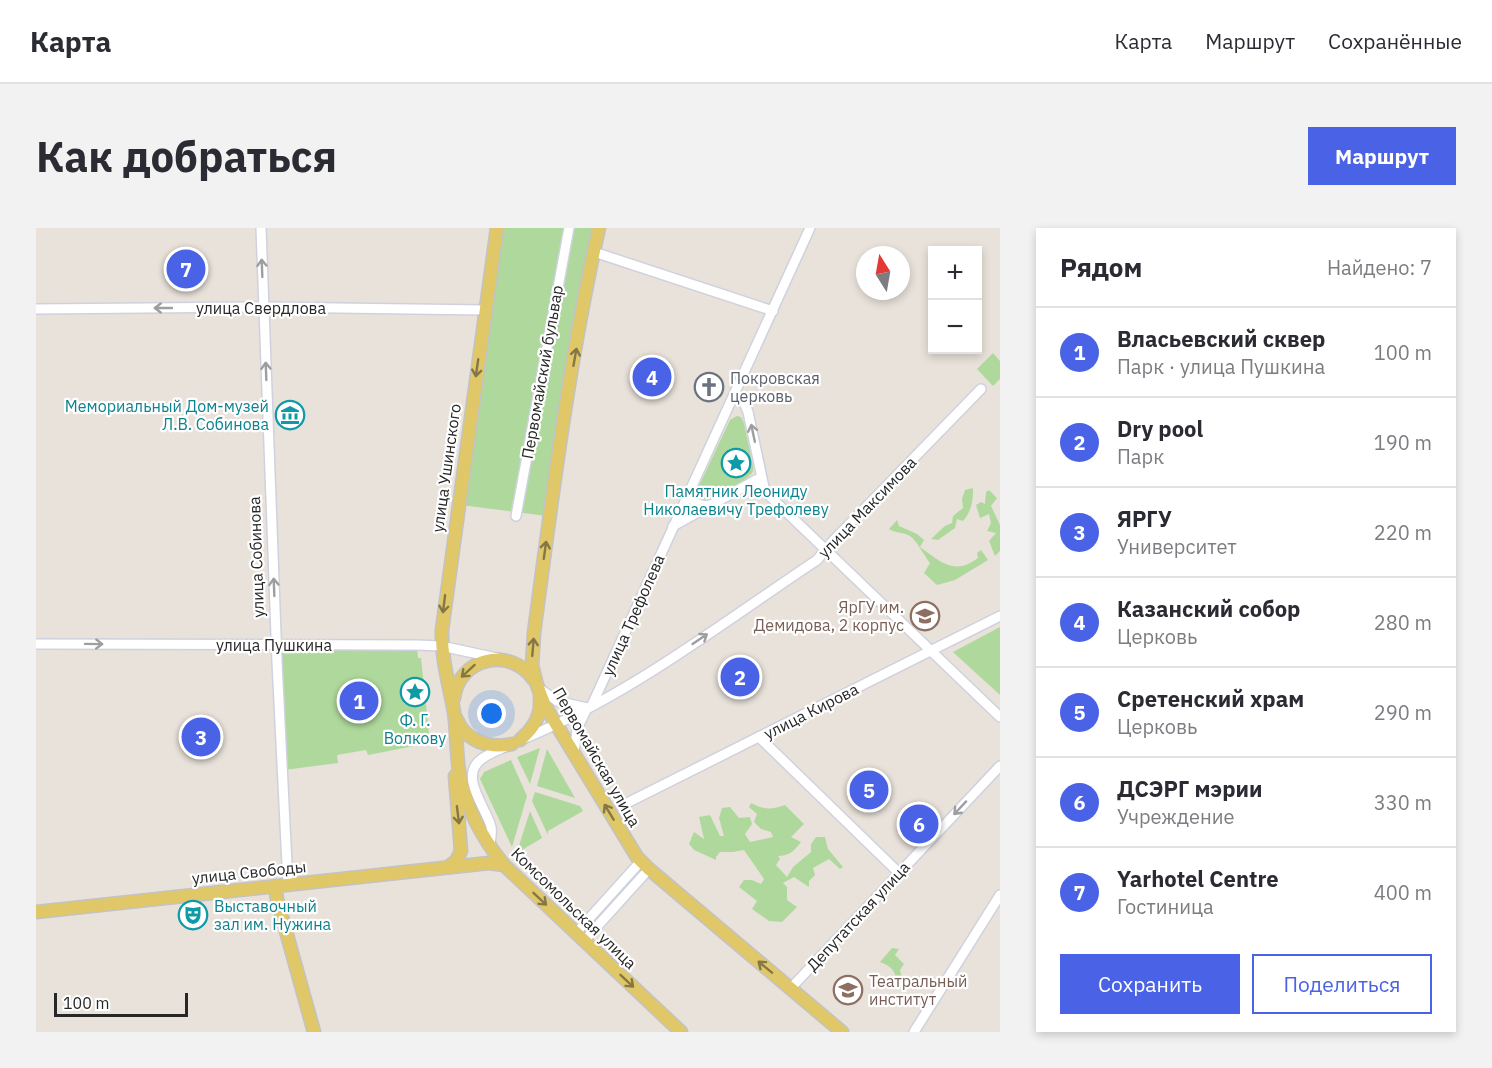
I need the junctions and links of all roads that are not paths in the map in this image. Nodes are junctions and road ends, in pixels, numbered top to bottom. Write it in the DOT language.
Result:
graph roads {
  1 [pos="261,228"];
  2 [pos="497,228"];
  3 [pos="569,228"];
  4 [pos="599,228"];
  5 [pos="810,228"];
  6 [pos="594,252"];
  7 [pos="264,308"];
  8 [pos="36,309"];
  9 [pos="485,310"];
  10 [pos="772,310"];
  11 [pos="981,389"];
  12 [pos="734,394"];
  13 [pos="758,479"];
  14 [pos="691,487"];
  15 [pos="711,504"];
  16 [pos="516,516"];
  17 [pos="673,526"];
  18 [pos="825,550"];
  19 [pos="1000,616"];
  20 [pos="36,644"];
  21 [pos="276,645"];
  22 [pos="441,646"];
  23 [pos="931,651"];
  24 [pos="511,661"];
  25 [pos="537,686"];
  26 [pos="590,707"];
  27 [pos="454,713"];
  28 [pos="1000,717"];
  29 [pos="556,725"];
  30 [pos="759,737"];
  31 [pos="516,742"];
  32 [pos="574,753"];
  33 [pos="458,758"];
  34 [pos="1000,766"];
  35 [pos="621,806"];
  36 [pos="489,846"];
  37 [pos="465,865"];
  38 [pos="504,865"];
  39 [pos="645,865"];
  40 [pos="447,867"];
  41 [pos="899,873"];
  42 [pos="281,885"];
  43 [pos="1000,895"];
  44 [pos="36,912"];
  45 [pos="580,937"];
  46 [pos="791,988"];
  47 [pos="314,1032"];
  48 [pos="681,1032"];
  49 [pos="842,1032"];
  50 [pos="914,1032"];
  7 -- 1 [label="street, улица Собинова, one-way"];
  2 -- 9 [label="main road, улица Ушинского"];
  3 -- 16 [label="street, Первомайский бульвар"];
  4 -- 6 [label="main road, Первомайская улица"];
  5 -- 10 [label="street, улица Трефолева"];
  6 -- 10 [label="street"];
  25 -- 6 [label="main road, Первомайская улица, one-way"];
  7 -- 8 [label="street, улица Свердлова, one-way"];
  7 -- 9 [label="street, улица Свердлова"];
  21 -- 7 [label="street, улица Собинова, one-way"];
  9 -- 22 [label="main road, улица Ушинского, one-way"];
  10 -- 12 [label="street, улица Трефолева"];
  11 -- 18 [label="street, улица Максимова"];
  13 -- 12 [label="street, one-way"];
  12 -- 14 [label="street, улица Трефолева"];
  13 -- 15 [label="street"];
  13 -- 18 [label="street"];
  14 -- 15 [label="street"];
  14 -- 17 [label="street, улица Трефолева"];
  15 -- 17 [label="street"];
  17 -- 26 [label="street, улица Трефолева"];
  18 -- 23 [label="street"];
  26 -- 18 [label="street, улица Максимова, one-way"];
  19 -- 23 [label="street, улица Кирова"];
  20 -- 21 [label="street, улица Пушкина, one-way"];
  21 -- 22 [label="street, улица Пушкина"];
  21 -- 42 [label="street, улица Собинова"];
  22 -- 24 [label="street, улица Пушкина"];
  22 -- 27 [label="main road, улица Ушинского"];
  23 -- 28 [label="street"];
  23 -- 30 [label="street, улица Кирова"];
  24 -- 25 [label="main road"];
  24 -- 27 [label="main road, one-way"];
  25 -- 26 [label="street"];
  25 -- 29 [label="main road, Первомайская улица"];
  25 -- 31 [label="main road"];
  26 -- 29 [label="street, улица Максимова"];
  26 -- 32 [label="street, улица Трефолева"];
  27 -- 31 [label="main road"];
  27 -- 33 [label="main road, Комсомольская улица"];
  29 -- 31 [label="street, улица Максимова"];
  29 -- 32 [label="main road, Первомайская улица"];
  30 -- 35 [label="street, улица Кирова"];
  30 -- 41 [label="street"];
  31 -- 36 [label="street, улица Максимова"];
  39 -- 32 [label="main road, Первомайская улица, one-way"];
  33 -- 36 [label="main road, Комсомольская улица"];
  33 -- 40 [label="main road, Комсомольская улица, one-way"];
  34 -- 41 [label="street, Депутатская улица, one-way"];
  36 -- 37 [label="main road"];
  36 -- 38 [label="main road, Комсомольская улица"];
  37 -- 38 [label="main road, улица Свободы"];
  37 -- 40 [label="main road, улица Свободы"];
  38 -- 45 [label="main road, Комсомольская улица, one-way"];
  39 -- 45 [label="street"];
  46 -- 39 [label="main road, Первомайская улица, one-way"];
  40 -- 42 [label="main road, улица Свободы"];
  41 -- 46 [label="street, Депутатская улица"];
  42 -- 44 [label="main road, улица Свободы"];
  42 -- 47 [label="main road, улица Собинова"];
  43 -- 50 [label="street"];
  45 -- 48 [label="main road, Комсомольская улица, one-way"];
  46 -- 49 [label="main road, Первомайская улица"];
}
